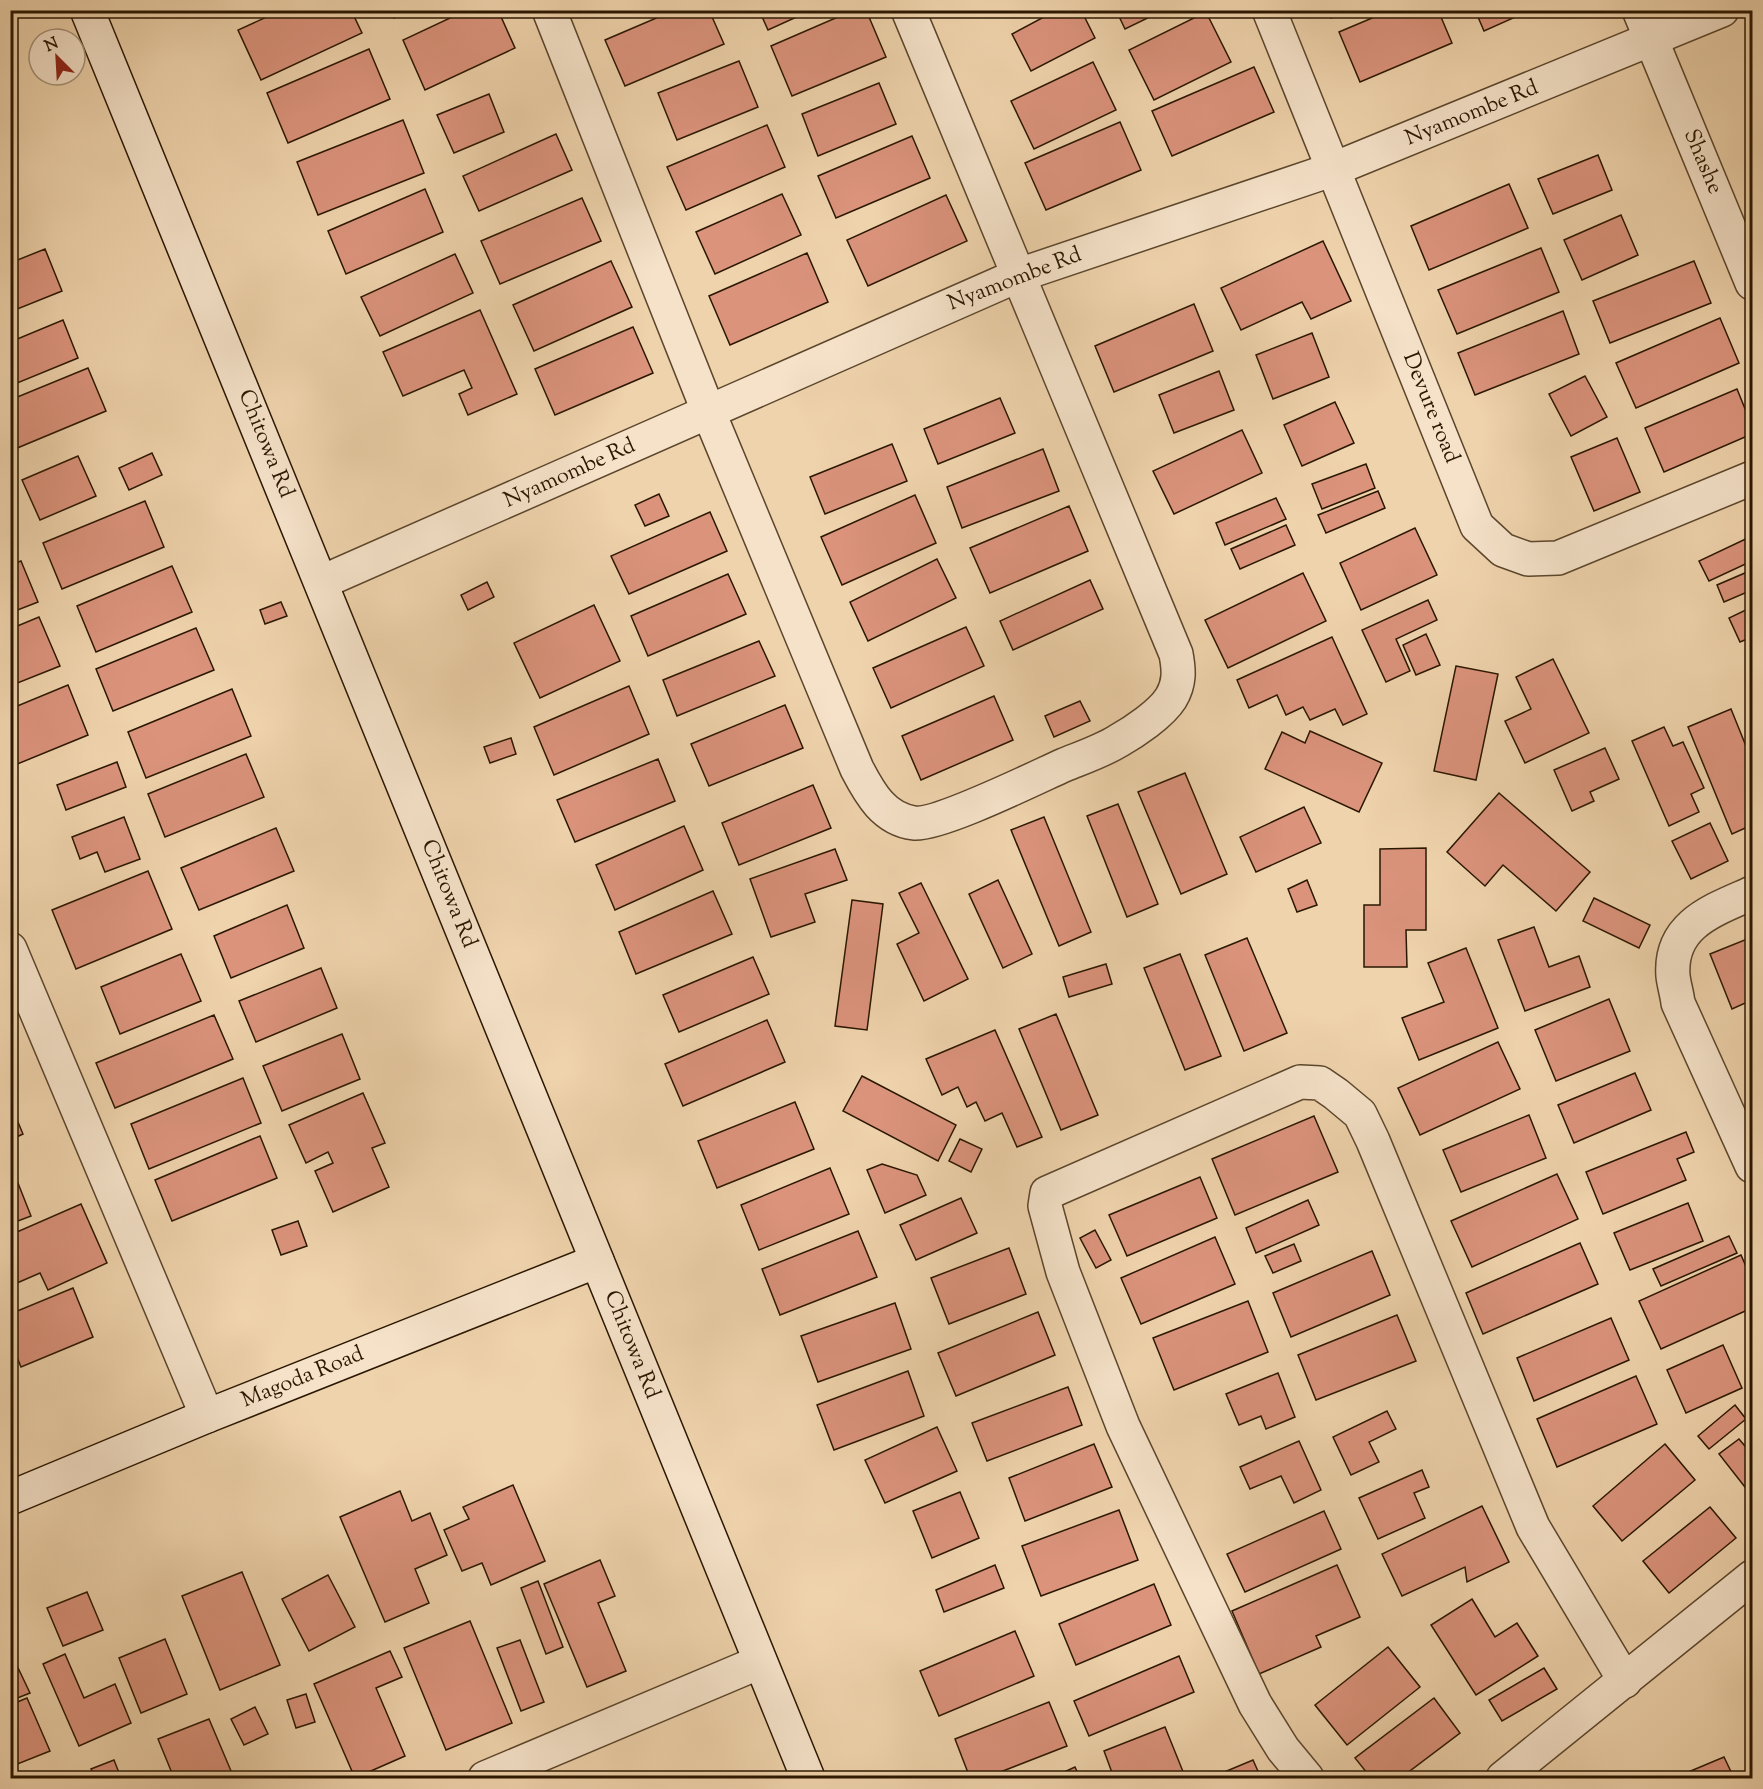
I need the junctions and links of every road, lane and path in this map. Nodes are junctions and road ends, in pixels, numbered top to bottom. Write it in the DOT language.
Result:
graph roads {
  1 [pos="87,10"];
  2 [pos="549,10"];
  3 [pos="908,10"];
  4 [pos="1269,10"];
  5 [pos="1639,10"];
  6 [pos="1722,10"];
  7 [pos="1651,41"];
  8 [pos="1334,169"];
  9 [pos="1019,275"];
  10 [pos="1752,283"];
  11 [pos="709,413"];
  12 [pos="1752,478"];
  13 [pos="322,582"];
  14 [pos="1752,893"];
  15 [pos="10,949"];
  16 [pos="1752,1166"];
  17 [pos="597,1262"];
  18 [pos="207,1416"];
  19 [pos="10,1498"];
  20 [pos="1752,1577"];
  21 [pos="760,1662"];
  22 [pos="1624,1681"];
  23 [pos="485,1779"];
  24 [pos="808,1779"];
  25 [pos="1307,1779"];
  26 [pos="1503,1779"];
  1 -- 13 [label="street, Chitowa Rd"];
  2 -- 11 [label="street"];
  3 -- 9 [label="street"];
  4 -- 8 [label="street, Devure road"];
  5 -- 7 [label="street, Shashe"];
  6 -- 7 [label="street, Nyamombe Rd"];
  7 -- 8 [label="street, Nyamombe Rd"];
  7 -- 10 [label="street, Shashe"];
  8 -- 9 [label="street, Nyamombe Rd"];
  8 -- 12 [label="street, Devure road"];
  9 -- 11 [label="street, Nyamombe Rd"];
  9 -- 11 [label="street"];
  11 -- 13 [label="street, Nyamombe Rd"];
  13 -- 17 [label="street, Chitowa Rd"];
  14 -- 16 [label="street"];
  15 -- 18 [label="street"];
  17 -- 18 [label="street, Magoda Road"];
  17 -- 21 [label="street, Chitowa Rd"];
  18 -- 19 [label="street, Magoda Road"];
  20 -- 22 [label="street"];
  21 -- 23 [label="street"];
  21 -- 24 [label="street, Chitowa Rd"];
  22 -- 25 [label="street"];
  22 -- 26 [label="street"];
}
